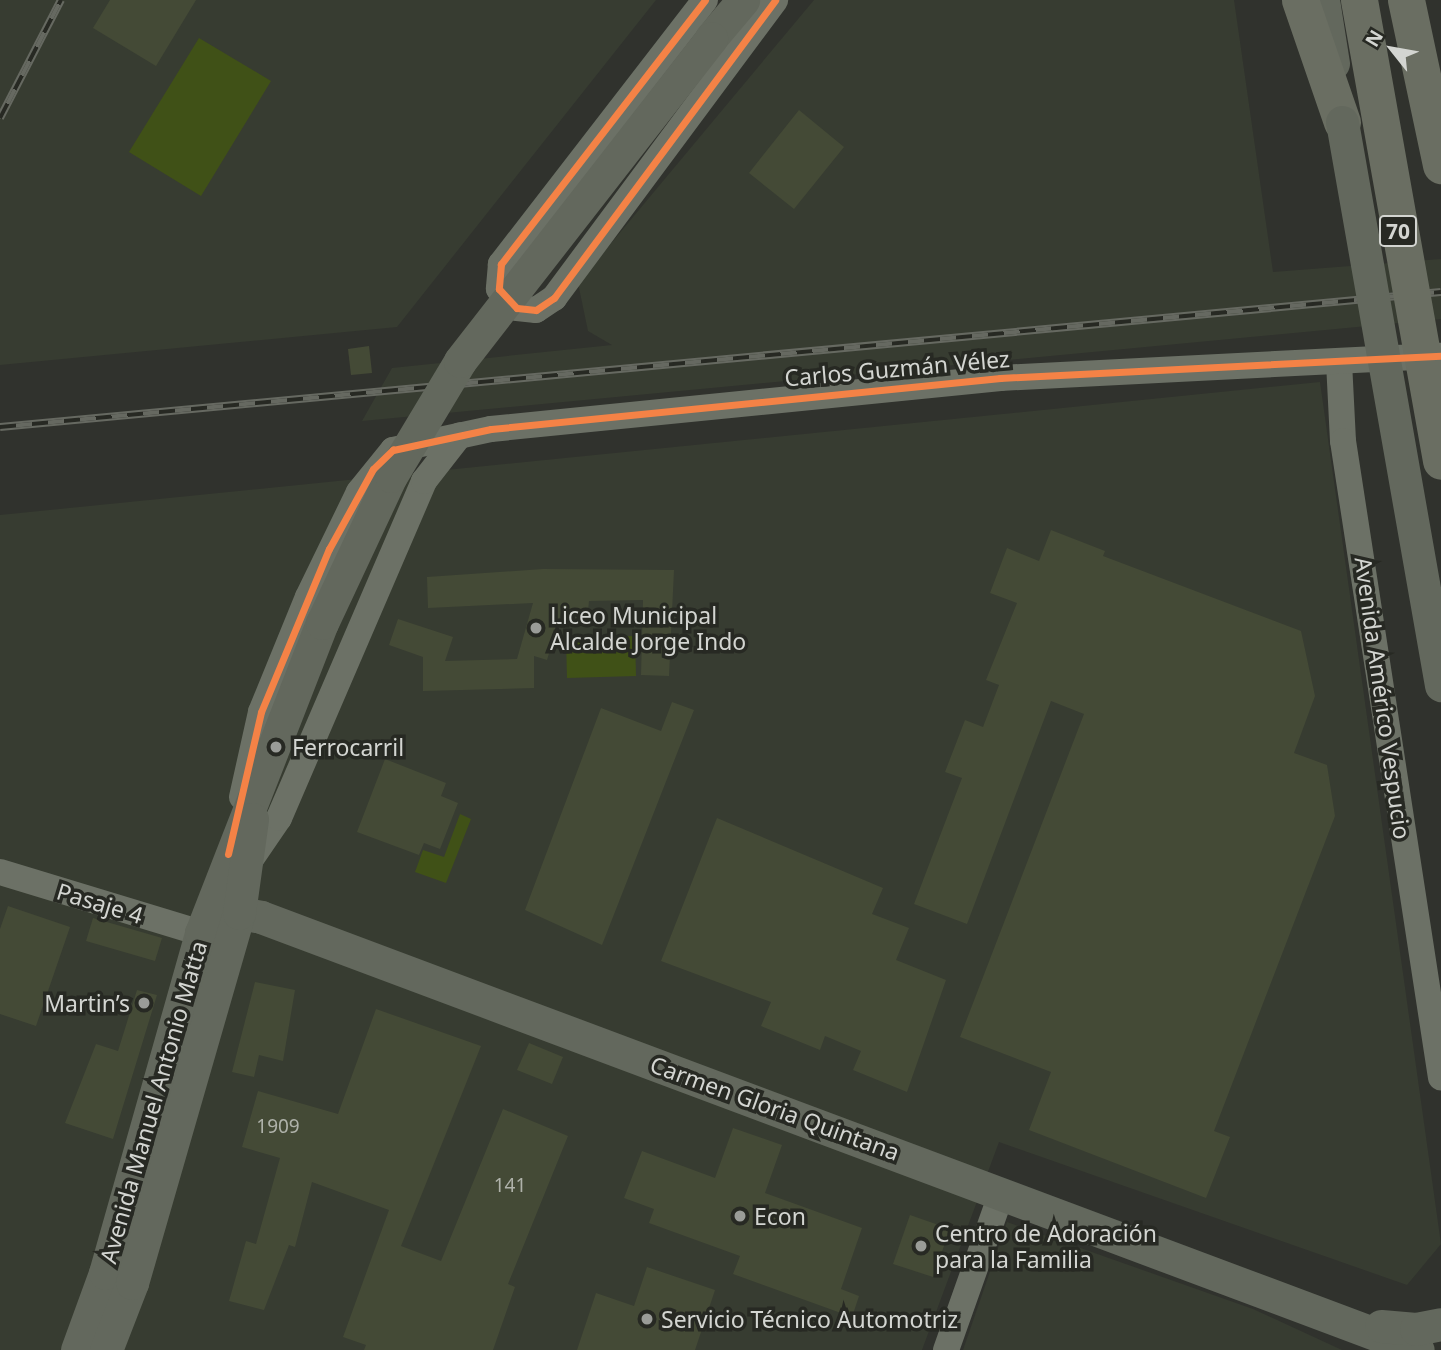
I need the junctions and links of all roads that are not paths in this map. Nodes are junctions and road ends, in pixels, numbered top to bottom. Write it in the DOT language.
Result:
graph roads {
  1 [pos="705,0"];
  2 [pos="743,0"];
  3 [pos="775,0"];
  4 [pos="1300,0"];
  5 [pos="1323,0"];
  6 [pos="1359,0"];
  7 [pos="1406,0"];
  8 [pos="1342,122"];
  9 [pos="1441,165"];
  10 [pos="1441,356"];
  11 [pos="1339,362"];
  12 [pos="460,435"];
  13 [pos="1441,461"];
  14 [pos="1441,685"];
  15 [pos="238,858"];
  16 [pos="0,872"];
  17 [pos="239,913"];
  18 [pos="201,933"];
  19 [pos="1441,1078"];
  20 [pos="1002,1192"];
  21 [pos="1351,1321"];
  22 [pos="1441,1324"];
  23 [pos="77,1350"];
  24 [pos="106,1350"];
  25 [pos="946,1350"];
  26 [pos="1418,1350"];
  1 -- 3 [label="street"];
  2 -- 15 [label="main road, Avenida Manuel Antonio Matta, bridge"];
  4 -- 8 [label="highway"];
  5 -- 8 [label="main road"];
  6 -- 13 [label="highway, 70, bridge"];
  7 -- 9 [label="highway"];
  8 -- 14 [label="main road, bridge"];
  10 -- 11 [label="street"];
  11 -- 12 [label="street, Carlos Guzmán Vélez"];
  11 -- 19 [label="street, Avenida Américo Vespucio"];
  12 -- 15 [label="street, Avenida Manuel Antonio Matta"];
  12 -- 15 [label="street, Avenida Manuel Antonio Matta"];
  15 -- 17 [label="main road, Avenida Manuel Antonio Matta"];
  15 -- 18 [label="main road, Avenida Manuel Antonio Matta"];
  16 -- 18 [label="street, Pasaje 4"];
  17 -- 18 [label="main road"];
  17 -- 20 [label="main road, Carmen Gloria Quintana"];
  17 -- 24 [label="main road, Avenida Manuel Antonio Matta"];
  18 -- 23 [label="main road, Avenida Manuel Antonio Matta"];
  20 -- 21 [label="main road, Carmen Gloria Quintana"];
  20 -- 25 [label="street"];
  21 -- 22 [label="main road, Carmen Gloria Quintana"];
  21 -- 26 [label="main road, Carmen Gloria Quintana"];
}
